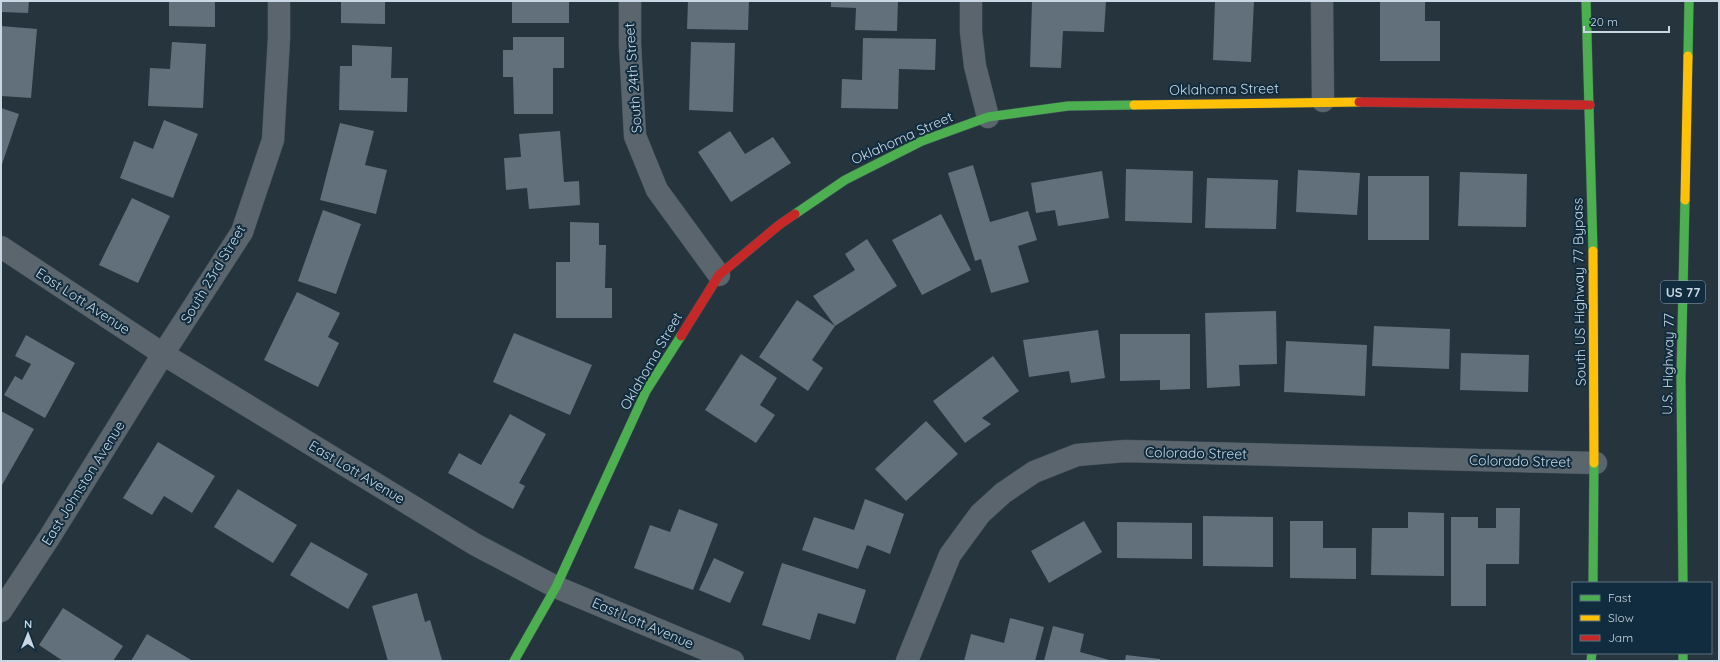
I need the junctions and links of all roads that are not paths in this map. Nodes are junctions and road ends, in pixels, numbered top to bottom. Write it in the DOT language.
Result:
graph roads {
  1 [pos="279,1"];
  2 [pos="630,1"];
  3 [pos="971,1"];
  4 [pos="1322,1"];
  5 [pos="1586,1"];
  6 [pos="1689,1"];
  7 [pos="1323,101"];
  8 [pos="1590,104"];
  9 [pos="988,117"];
  10 [pos="1,247"];
  11 [pos="719,275"];
  12 [pos="163,354"];
  13 [pos="1596,463"];
  14 [pos="1593,582"];
  15 [pos="1683,582"];
  16 [pos="556,587"];
  17 [pos="1,611"];
  18 [pos="514,661"];
  19 [pos="733,661"];
  20 [pos="907,661"];
  1 -- 12 [label="street, South 23rd Street"];
  2 -- 11 [label="street, South 24th Street"];
  3 -- 9 [label="street"];
  4 -- 7 [label="street"];
  5 -- 8 [label="main road, South US Highway 77 Bypass"];
  6 -- 15 [label="main road, U.S. Highway 77 / US 77"];
  7 -- 8 [label="main road, Oklahoma Street"];
  7 -- 9 [label="main road, Oklahoma Street"];
  8 -- 13 [label="main road, South US Highway 77 Bypass"];
  9 -- 11 [label="main road, Oklahoma Street"];
  10 -- 12 [label="street, East Lott Avenue"];
  11 -- 16 [label="main road, Oklahoma Street"];
  12 -- 16 [label="street, East Lott Avenue"];
  12 -- 17 [label="street, East Johnston Avenue"];
  13 -- 14 [label="main road, South US Highway 77 Bypass"];
  13 -- 20 [label="street, Colorado Street"];
  16 -- 18 [label="main road, Oklahoma Street"];
  16 -- 19 [label="street, East Lott Avenue"];
}
